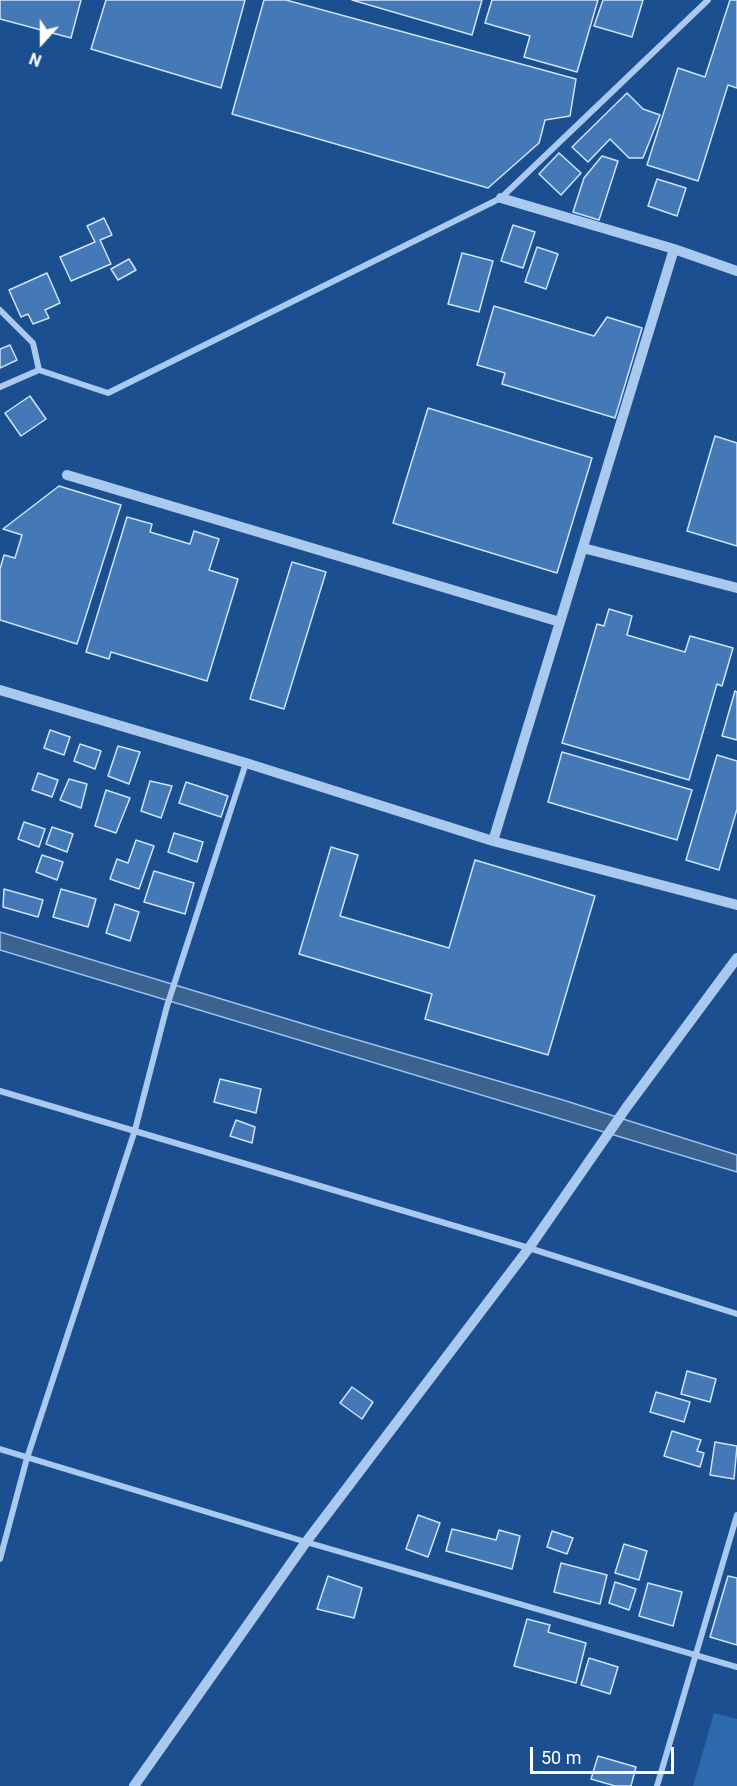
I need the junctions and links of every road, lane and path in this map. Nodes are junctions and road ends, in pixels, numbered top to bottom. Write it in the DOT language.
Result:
graph roads {
  1 [pos="708,0"];
  2 [pos="501,198"];
  3 [pos="674,249"];
  4 [pos="737,271"];
  5 [pos="0,310"];
  6 [pos="39,370"];
  7 [pos="0,387"];
  8 [pos="67,475"];
  9 [pos="583,548"];
  10 [pos="737,588"];
  11 [pos="560,622"];
  12 [pos="0,690"];
  13 [pos="246,763"];
  14 [pos="493,842"];
  15 [pos="737,905"];
  16 [pos="737,958"];
  17 [pos="0,1091"];
  18 [pos="135,1130"];
  19 [pos="529,1248"];
  20 [pos="737,1314"];
  21 [pos="0,1449"];
  22 [pos="27,1458"];
  23 [pos="737,1515"];
  24 [pos="306,1542"];
  25 [pos="0,1559"];
  26 [pos="696,1654"];
  27 [pos="737,1667"];
  28 [pos="134,1786"];
  29 [pos="657,1786"];
  1 -- 2 [label="street"];
  2 -- 3 [label="street"];
  2 -- 6 [label="street"];
  3 -- 4 [label="street"];
  3 -- 9 [label="street"];
  5 -- 6 [label="street"];
  6 -- 7 [label="street"];
  8 -- 11 [label="street"];
  9 -- 10 [label="street"];
  9 -- 11 [label="street"];
  11 -- 14 [label="street"];
  12 -- 13 [label="street"];
  13 -- 14 [label="street"];
  13 -- 18 [label="street"];
  14 -- 15 [label="street"];
  16 -- 19 [label="street"];
  17 -- 18 [label="street"];
  18 -- 19 [label="street"];
  18 -- 22 [label="street"];
  19 -- 20 [label="street"];
  19 -- 24 [label="street"];
  21 -- 22 [label="street"];
  22 -- 24 [label="street"];
  22 -- 25 [label="street"];
  23 -- 26 [label="street"];
  24 -- 26 [label="street"];
  24 -- 28 [label="street"];
  26 -- 27 [label="street"];
  26 -- 29 [label="street"];
}
